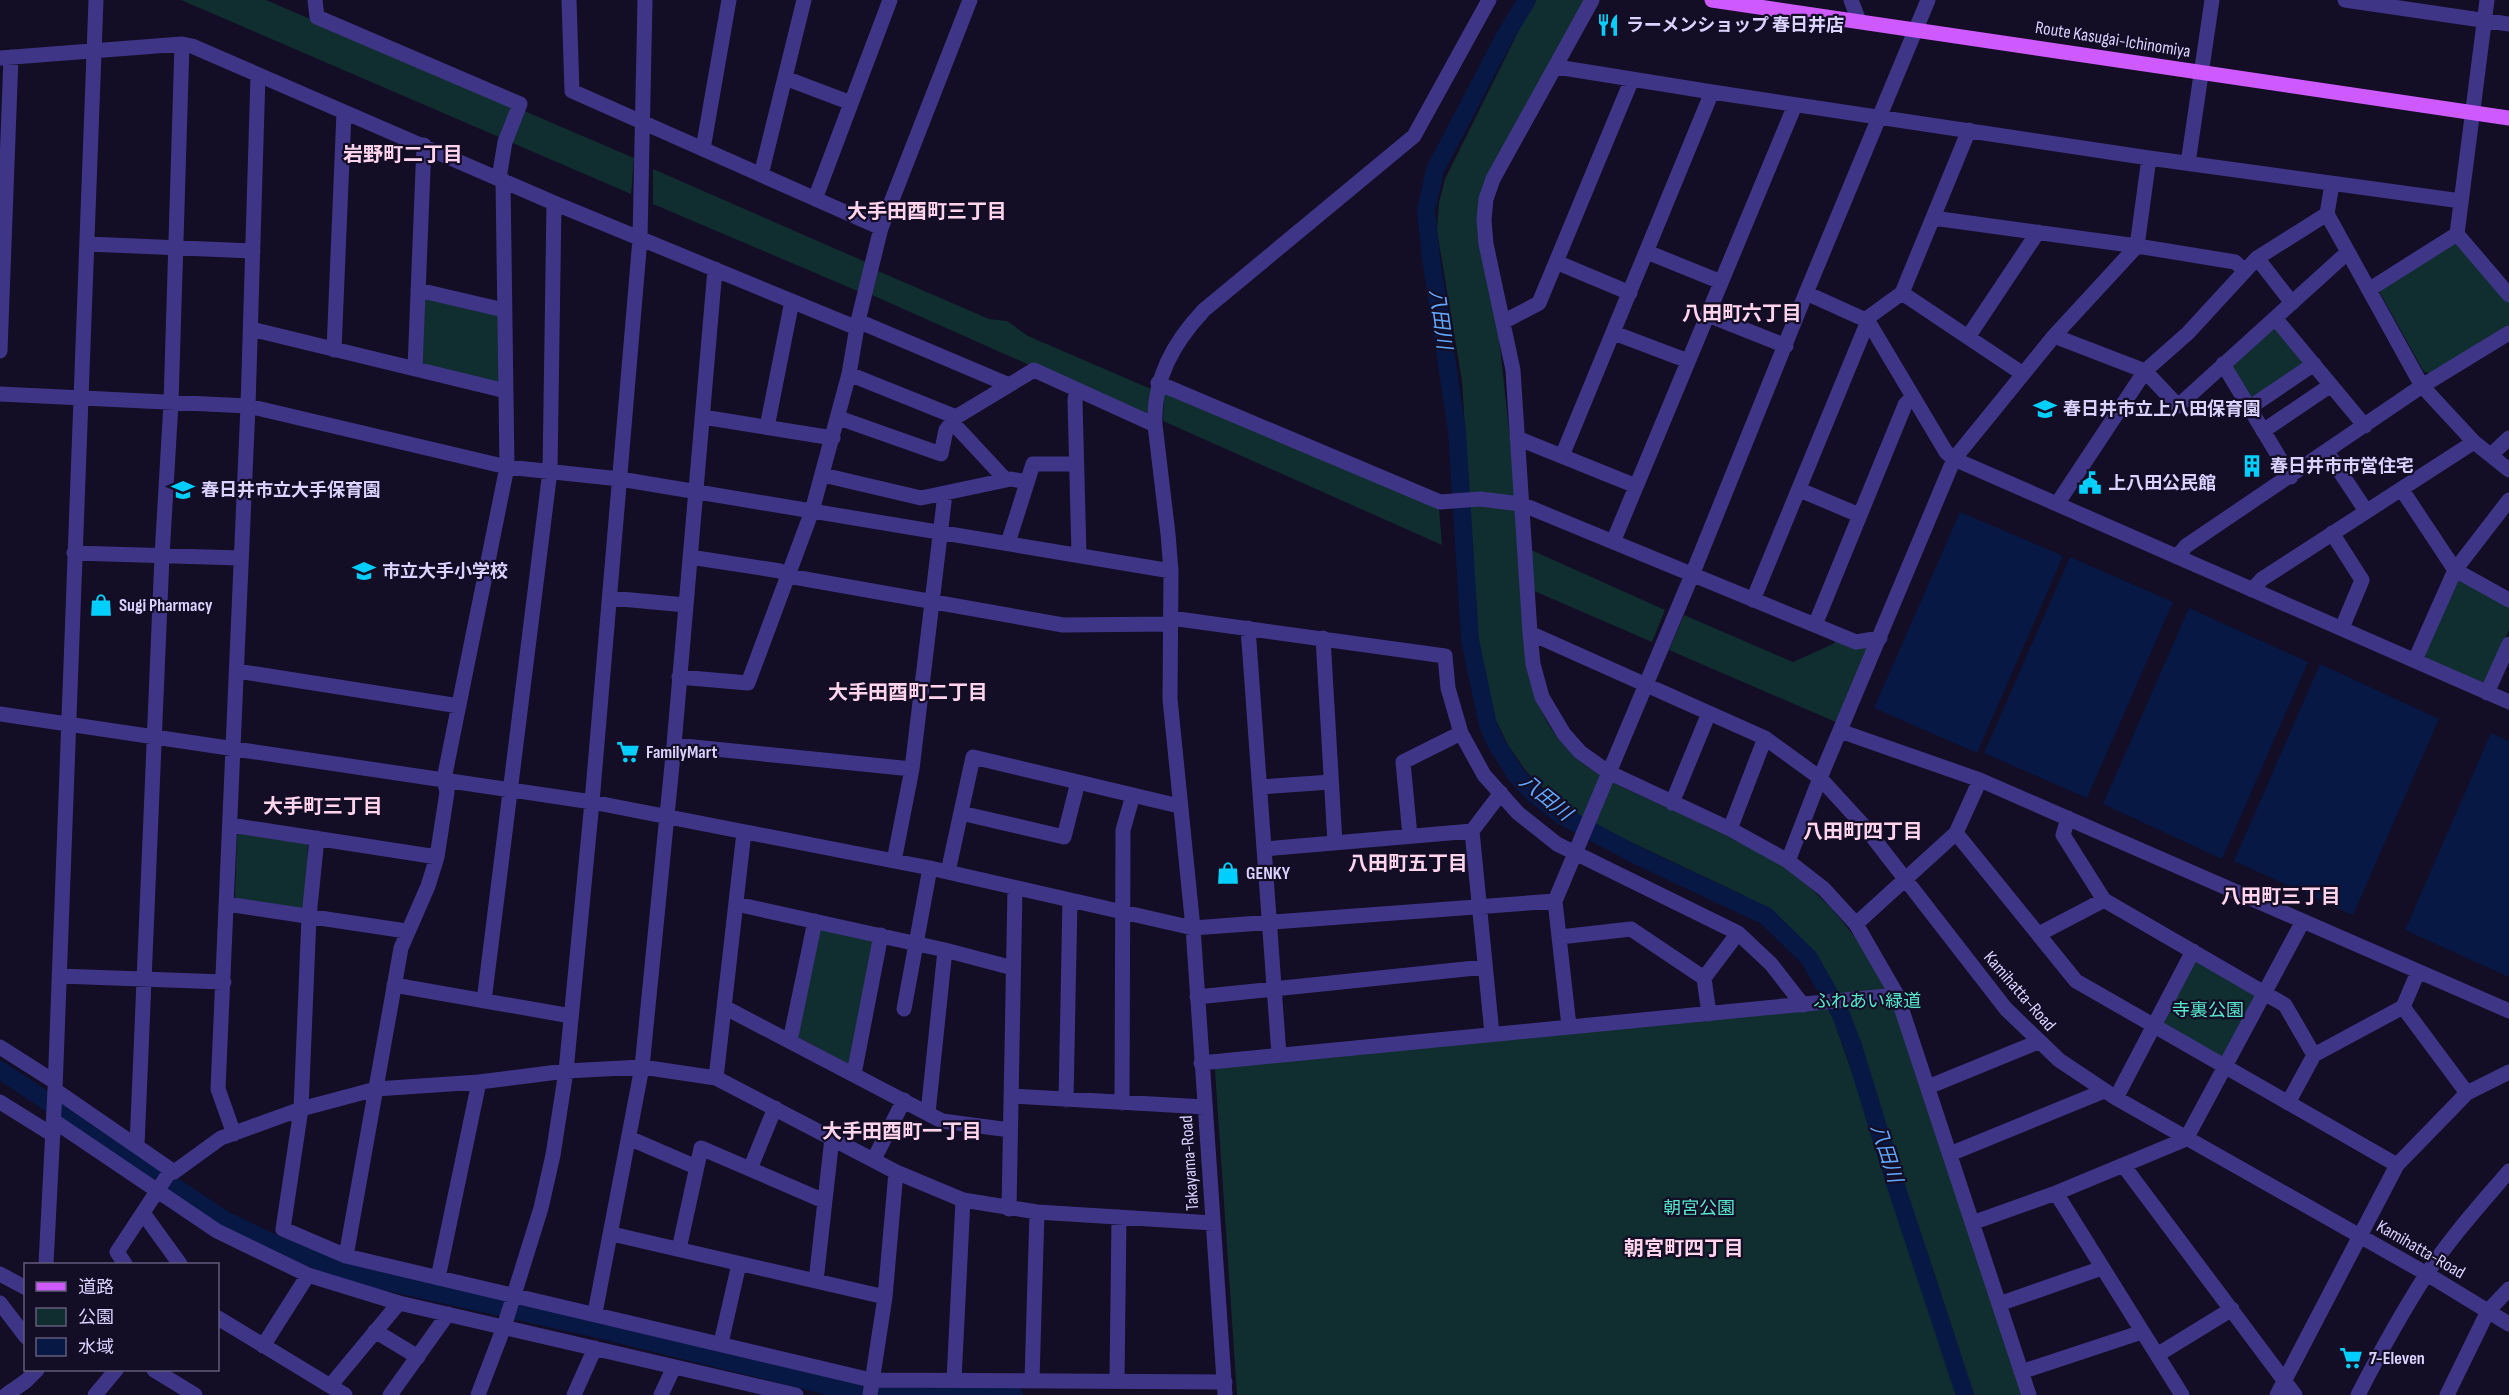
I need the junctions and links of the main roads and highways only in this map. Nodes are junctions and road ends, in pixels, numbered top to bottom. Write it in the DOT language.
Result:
graph roads {
  1 [pos="1712,0"];
  2 [pos="2509,118"];
  1 -- 2 [label="main road, Route Kasugai-Ichinomiya"];
}
